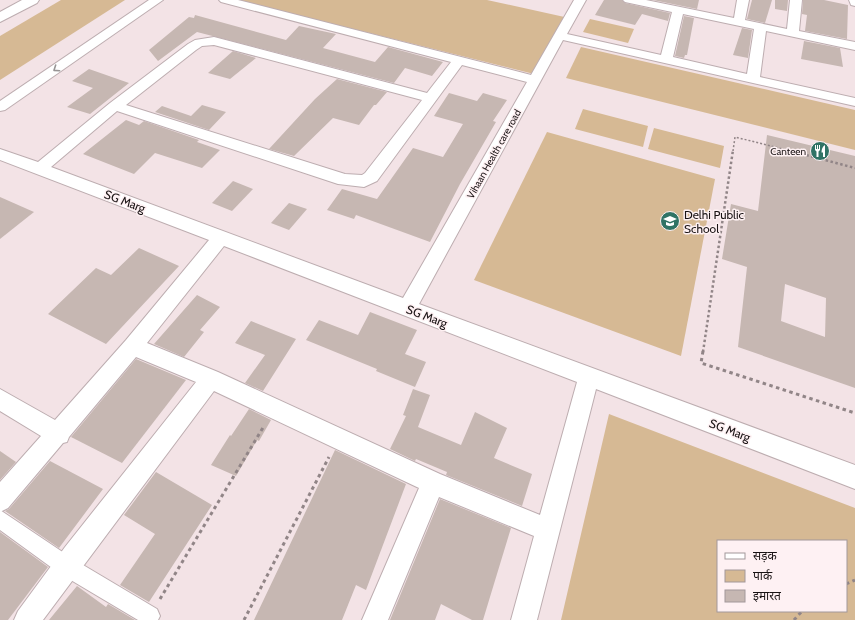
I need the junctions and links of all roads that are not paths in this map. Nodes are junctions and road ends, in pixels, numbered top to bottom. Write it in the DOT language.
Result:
graph roads {
  1 [pos="11,0"];
  2 [pos="32,0"];
  3 [pos="142,0"];
  4 [pos="157,0"];
  5 [pos="225,0"];
  6 [pos="580,0"];
  7 [pos="629,0"];
  8 [pos="743,0"];
  9 [pos="796,0"];
  10 [pos="855,0"];
  11 [pos="646,2"];
  12 [pos="855,3"];
  13 [pos="0,6"];
  14 [pos="678,11"];
  15 [pos="0,18"];
  16 [pos="739,23"];
  17 [pos="760,28"];
  18 [pos="794,34"];
  19 [pos="560,36"];
  20 [pos="855,46"];
  21 [pos="666,60"];
  22 [pos="459,61"];
  23 [pos="535,80"];
  24 [pos="753,80"];
  25 [pos="0,95"];
  26 [pos="430,98"];
  27 [pos="855,102"];
  28 [pos="116,106"];
  29 [pos="0,107"];
  30 [pos="0,154"];
  31 [pos="41,168"];
  32 [pos="220,238"];
  33 [pos="407,308"];
  34 [pos="134,346"];
  35 [pos="589,377"];
  36 [pos="211,379"];
  37 [pos="0,399"];
  38 [pos="59,434"];
  39 [pos="855,477"];
  40 [pos="433,483"];
  41 [pos="0,500"];
  42 [pos="0,519"];
  43 [pos="548,530"];
  44 [pos="66,566"];
  45 [pos="150,616"];
  46 [pos="27,620"];
  47 [pos="375,620"];
  48 [pos="524,620"];
  1 -- 13 [label="street"];
  2 -- 15 [label="street"];
  3 -- 25 [label="street"];
  4 -- 29 [label="street, one-way"];
  5 -- 22 [label="street"];
  6 -- 19 [label="street, Vihaan Health care road"];
  7 -- 11 [label="street"];
  8 -- 16 [label="street"];
  9 -- 18 [label="street"];
  10 -- 12 [label="street"];
  11 -- 14 [label="street"];
  14 -- 16 [label="street"];
  14 -- 21 [label="street"];
  16 -- 17 [label="street"];
  17 -- 18 [label="street"];
  17 -- 24 [label="street"];
  18 -- 20 [label="street"];
  19 -- 21 [label="street"];
  19 -- 23 [label="street, Vihaan Health care road"];
  21 -- 24 [label="street"];
  22 -- 23 [label="street"];
  22 -- 26 [label="street"];
  23 -- 33 [label="street, Vihaan Health care road"];
  24 -- 27 [label="street"];
  26 -- 28 [label="street"];
  26 -- 28 [label="street"];
  28 -- 31 [label="street"];
  30 -- 31 [label="street, SG Marg"];
  31 -- 32 [label="street, SG Marg"];
  32 -- 33 [label="street, SG Marg"];
  32 -- 34 [label="street"];
  33 -- 35 [label="street, SG Marg"];
  34 -- 36 [label="street"];
  34 -- 38 [label="street"];
  35 -- 39 [label="street, SG Marg"];
  35 -- 43 [label="street"];
  36 -- 40 [label="street"];
  36 -- 44 [label="street"];
  37 -- 38 [label="street"];
  38 -- 41 [label="street"];
  40 -- 43 [label="street"];
  40 -- 47 [label="street"];
  42 -- 44 [label="street"];
  43 -- 48 [label="street"];
  44 -- 45 [label="street"];
  44 -- 46 [label="street"];
}
